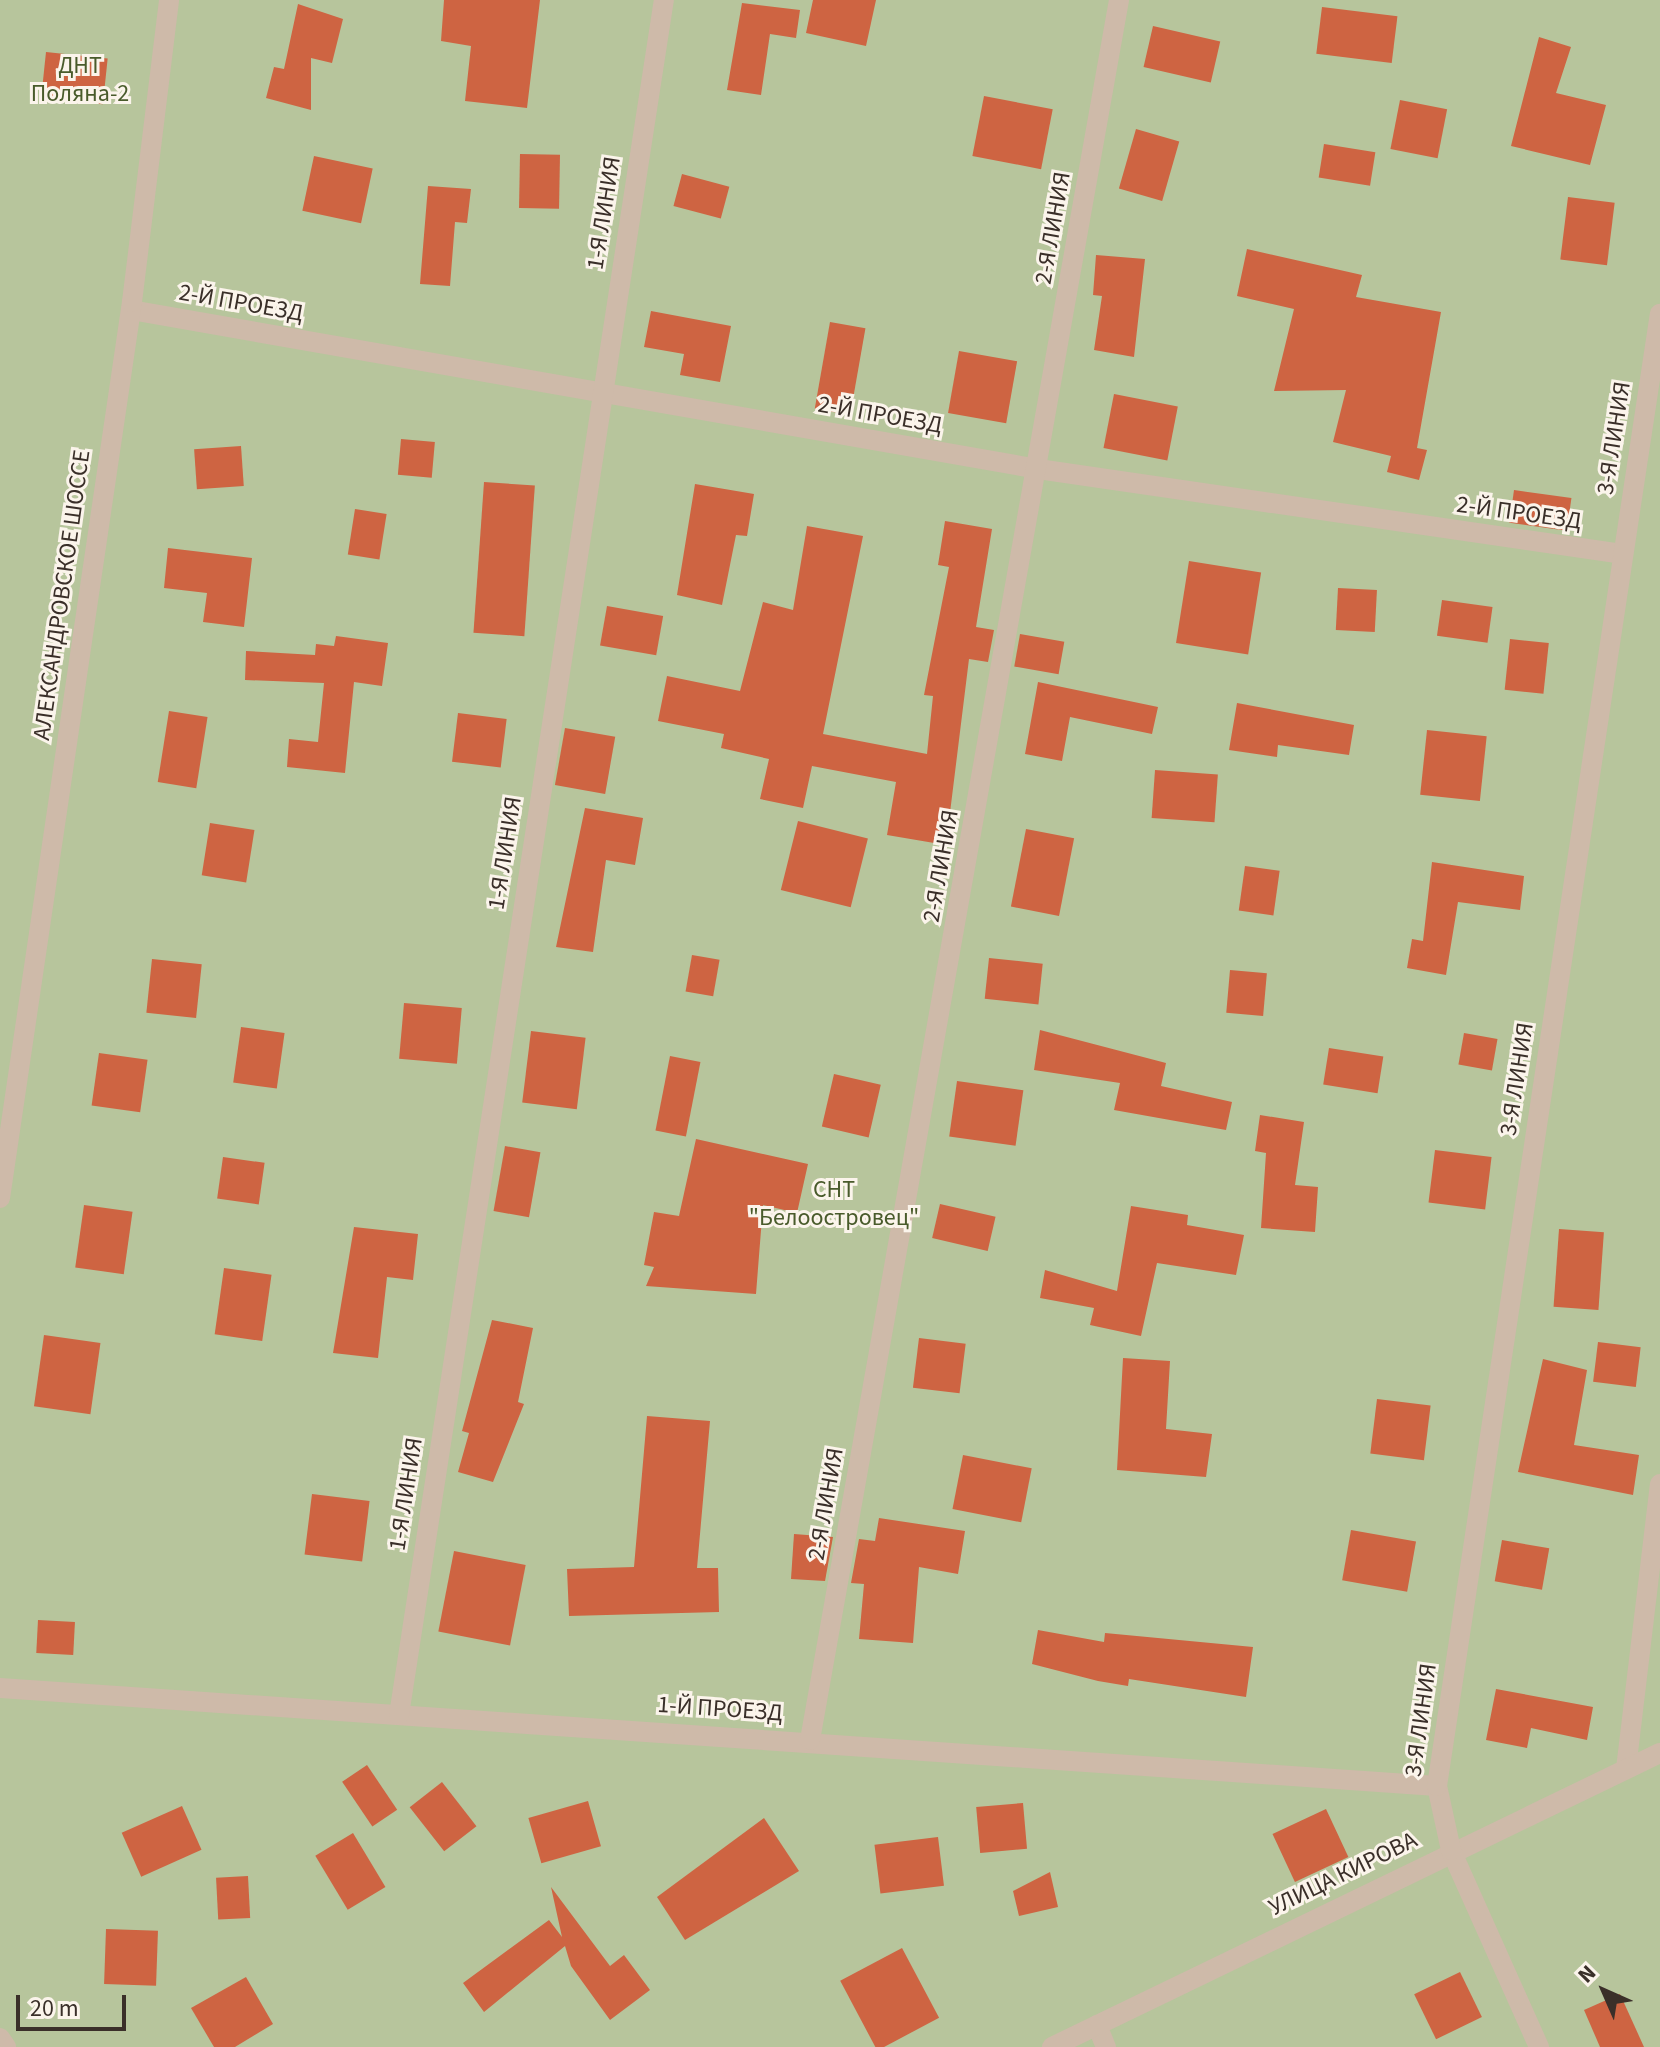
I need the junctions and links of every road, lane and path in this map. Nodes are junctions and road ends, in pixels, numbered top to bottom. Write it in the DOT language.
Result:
graph roads {
  1 [pos="169,0"];
  2 [pos="664,0"];
  3 [pos="1119,0"];
  4 [pos="131,310"];
  5 [pos="1660,314"];
  6 [pos="601,393"];
  7 [pos="1038,469"];
  8 [pos="1622,554"];
  9 [pos="0,1198"];
  10 [pos="1660,1484"];
  11 [pos="0,1688"];
  12 [pos="399,1715"];
  13 [pos="810,1740"];
  14 [pos="1660,1753"];
  15 [pos="1626,1769"];
  16 [pos="1437,1786"];
  17 [pos="1451,1850"];
  18 [pos="1097,2025"];
  19 [pos="0,2038"];
  20 [pos="6,2047"];
  21 [pos="1052,2047"];
  22 [pos="1106,2047"];
  23 [pos="1539,2047"];
  1 -- 4 [label="street, АЛЕКСАНДРОВСКОЕ ШОССЕ"];
  2 -- 6 [label="street, 1-Я ЛИНИЯ"];
  3 -- 7 [label="street, 2-Я ЛИНИЯ"];
  4 -- 6 [label="street, 2-Й ПРОЕЗД"];
  4 -- 9 [label="street, АЛЕКСАНДРОВСКОЕ ШОССЕ"];
  5 -- 8 [label="street, 3-Я ЛИНИЯ"];
  6 -- 7 [label="street, 2-Й ПРОЕЗД"];
  6 -- 12 [label="street, 1-Я ЛИНИЯ"];
  7 -- 8 [label="street, 2-Й ПРОЕЗД"];
  7 -- 13 [label="street, 2-Я ЛИНИЯ"];
  8 -- 16 [label="street, 3-Я ЛИНИЯ"];
  10 -- 15 [label="street"];
  11 -- 12 [label="street, 1-Й ПРОЕЗД"];
  12 -- 13 [label="street, 1-Й ПРОЕЗД"];
  13 -- 16 [label="street, 1-Й ПРОЕЗД"];
  14 -- 15 [label="street, УЛИЦА КИРОВА"];
  15 -- 17 [label="street, УЛИЦА КИРОВА"];
  16 -- 17 [label="street, 3-Я ЛИНИЯ"];
  17 -- 18 [label="street, УЛИЦА КИРОВА"];
  17 -- 23 [label="street, 3-Я ЛИНИЯ"];
  18 -- 21 [label="street, УЛИЦА КИРОВА"];
  18 -- 22 [label="street"];
  19 -- 20 [label="street"];
}
